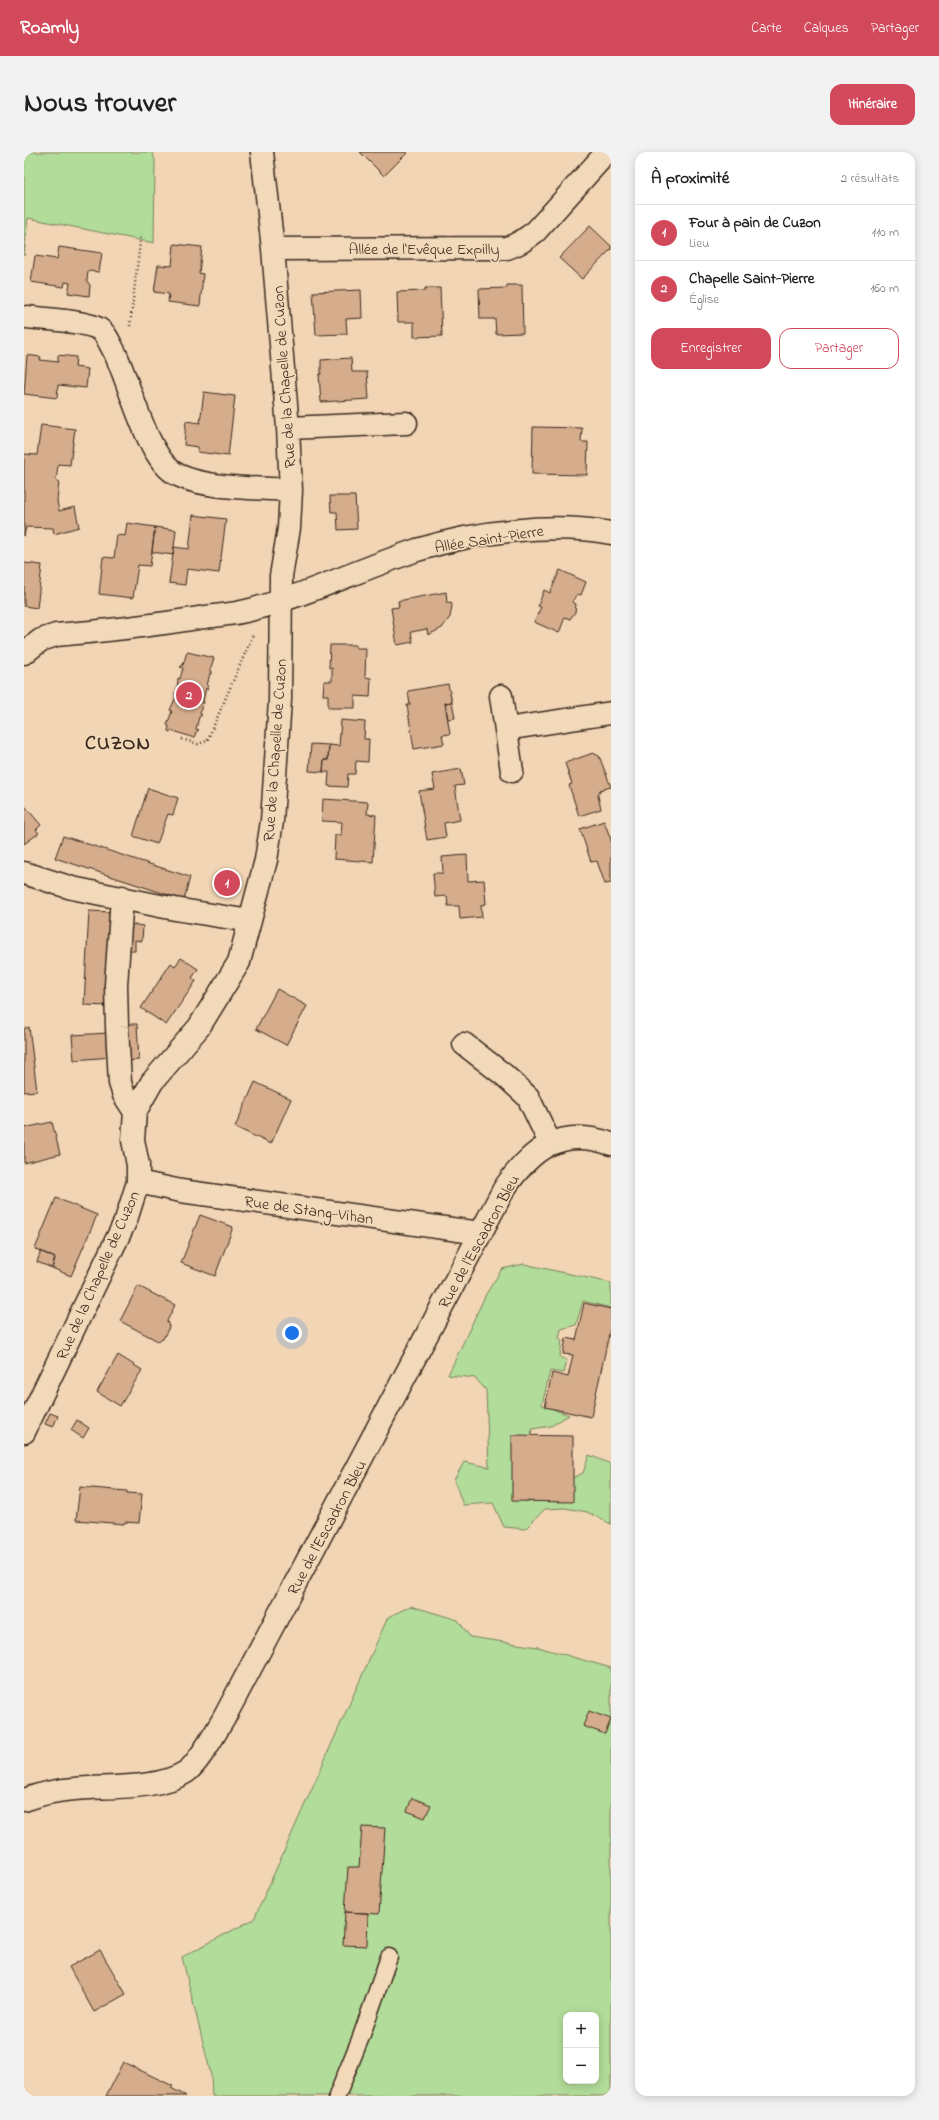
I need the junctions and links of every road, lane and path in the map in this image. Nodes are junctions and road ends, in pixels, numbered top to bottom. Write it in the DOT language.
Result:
graph roads {
  1 [pos="262,152"];
  2 [pos="607,152"];
  3 [pos="141,234"];
  4 [pos="273,250"];
  5 [pos="27,317"];
  6 [pos="130,327"];
  7 [pos="406,423"];
  8 [pos="288,428"];
  9 [pos="291,490"];
  10 [pos="611,533"];
  11 [pos="280,602"];
  12 [pos="257,608"];
  13 [pos="24,653"];
  14 [pos="501,696"];
  15 [pos="611,713"];
  16 [pos="506,729"];
  17 [pos="182,739"];
  18 [pos="512,770"];
  19 [pos="24,873"];
  20 [pos="122,896"];
  21 [pos="250,921"];
  22 [pos="464,1044"];
  23 [pos="135,1112"];
  24 [pos="550,1143"];
  25 [pos="611,1144"];
  26 [pos="138,1182"];
  27 [pos="480,1233"];
  28 [pos="24,1432"];
  29 [pos="24,1800"];
  30 [pos="389,1957"];
  31 [pos="336,2096"];
  1 -- 4 [label="street, Rue de la Chapelle de Cuzon"];
  2 -- 4 [label="street, Allée de l'Evêque Expilly"];
  3 -- 6 [label="path"];
  4 -- 8 [label="street, Rue de la Chapelle de Cuzon"];
  5 -- 9 [label="street"];
  7 -- 8 [label="street"];
  8 -- 9 [label="street, Rue de la Chapelle de Cuzon"];
  9 -- 11 [label="street, Rue de la Chapelle de Cuzon"];
  10 -- 11 [label="street, Allée Saint-Pierre"];
  11 -- 12 [label="street"];
  11 -- 21 [label="street, Rue de la Chapelle de Cuzon"];
  12 -- 13 [label="street"];
  12 -- 17 [label="path"];
  14 -- 16 [label="street"];
  15 -- 16 [label="street"];
  16 -- 18 [label="street"];
  19 -- 20 [label="street"];
  20 -- 21 [label="street"];
  20 -- 23 [label="street"];
  21 -- 23 [label="street, Rue de la Chapelle de Cuzon"];
  22 -- 24 [label="street"];
  23 -- 26 [label="street, Rue de la Chapelle de Cuzon"];
  24 -- 25 [label="street, Rue de l'Escadron Bleu"];
  24 -- 27 [label="street, Rue de l'Escadron Bleu"];
  26 -- 27 [label="street, Rue de Stang-Vihan"];
  26 -- 28 [label="street, Rue de la Chapelle de Cuzon"];
  27 -- 29 [label="street, Rue de l'Escadron Bleu"];
  30 -- 31 [label="lane"];
}
